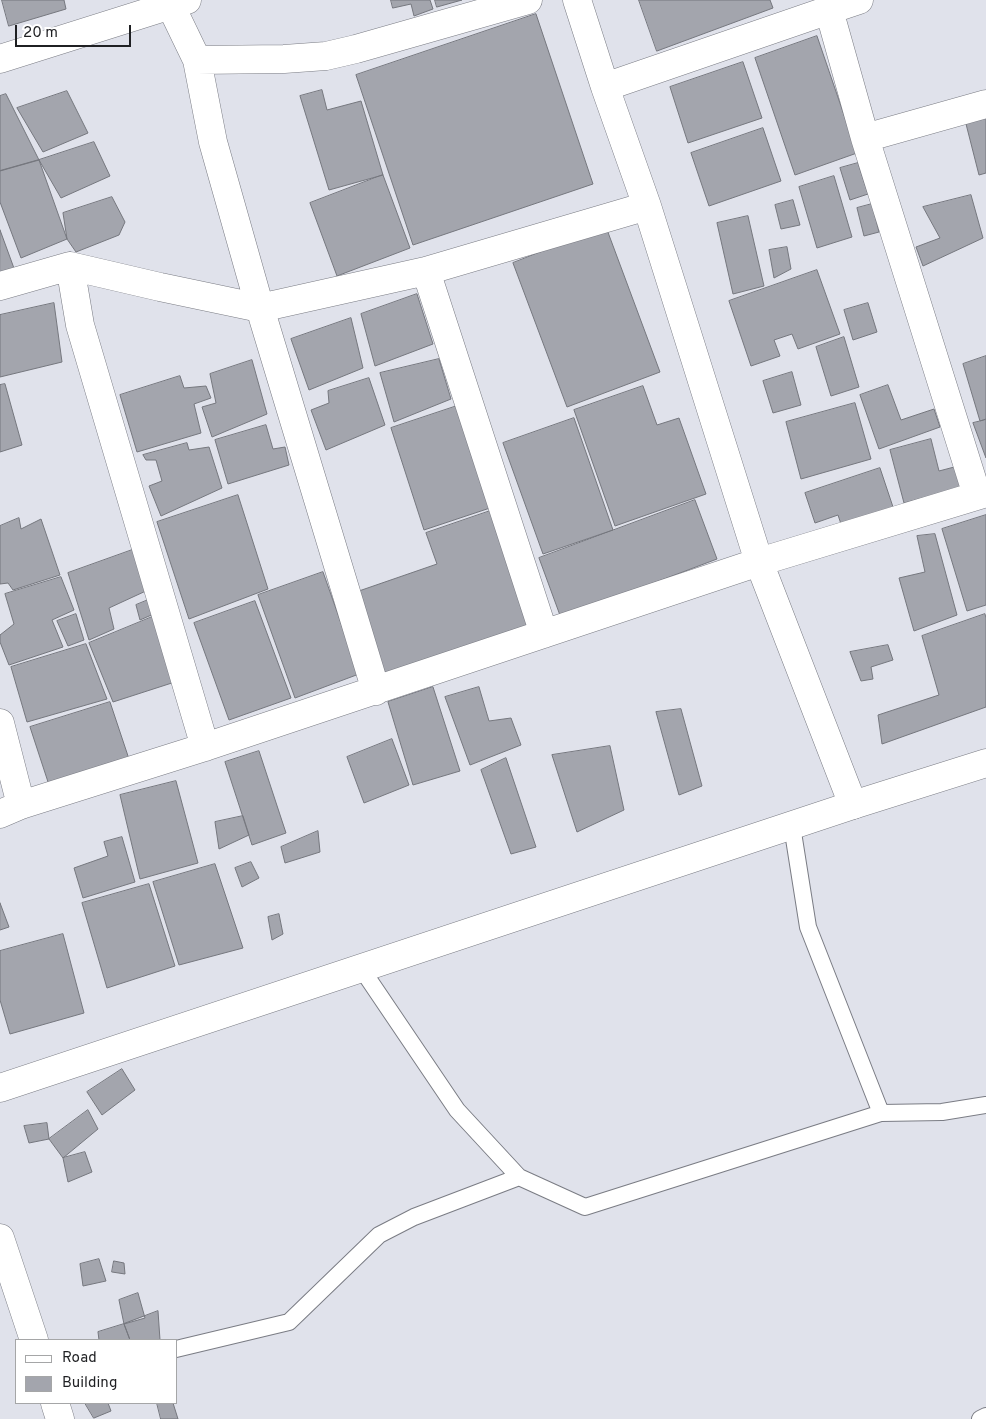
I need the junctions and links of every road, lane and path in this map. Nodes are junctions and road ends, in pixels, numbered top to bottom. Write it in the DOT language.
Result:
graph roads {
  1 [pos="528,0"];
  2 [pos="577,0"];
  3 [pos="859,0"];
  4 [pos="176,2"];
  5 [pos="829,10"];
  6 [pos="3,52"];
  7 [pos="196,60"];
  8 [pos="605,87"];
  9 [pos="986,104"];
  10 [pos="865,138"];
  11 [pos="647,206"];
  12 [pos="70,266"];
  13 [pos="426,271"];
  14 [pos="0,286"];
  15 [pos="260,308"];
  16 [pos="982,494"];
  17 [pos="759,562"];
  18 [pos="544,634"];
  19 [pos="376,691"];
  20 [pos="0,724"];
  21 [pos="205,747"];
  22 [pos="986,763"];
  23 [pos="853,805"];
  24 [pos="10,809"];
  25 [pos="792,826"];
  26 [pos="361,968"];
  27 [pos="0,1088"];
  28 [pos="986,1105"];
  29 [pos="881,1113"];
  30 [pos="519,1176"];
  31 [pos="0,1238"];
  32 [pos="34,1339"];
  33 [pos="178,1349"];
  34 [pos="55,1404"];
  35 [pos="986,1416"];
  36 [pos="60,1419"];
  37 [pos="980,1419"];
  1 -- 7 [label="street"];
  2 -- 8 [label="street"];
  3 -- 5 [label="street"];
  4 -- 6 [label="street"];
  4 -- 7 [label="street"];
  5 -- 8 [label="street"];
  5 -- 10 [label="street"];
  7 -- 15 [label="street"];
  8 -- 11 [label="street"];
  9 -- 10 [label="street"];
  10 -- 16 [label="street"];
  11 -- 13 [label="street"];
  11 -- 17 [label="street"];
  12 -- 14 [label="street"];
  12 -- 15 [label="street"];
  12 -- 21 [label="street"];
  13 -- 15 [label="street"];
  13 -- 18 [label="street"];
  15 -- 19 [label="street"];
  16 -- 17 [label="street"];
  17 -- 18 [label="street"];
  17 -- 23 [label="street"];
  18 -- 19 [label="street"];
  19 -- 21 [label="street"];
  20 -- 24 [label="street"];
  21 -- 24 [label="street"];
  22 -- 23 [label="street"];
  23 -- 25 [label="street"];
  25 -- 26 [label="street"];
  25 -- 29 [label="lane"];
  26 -- 27 [label="street"];
  26 -- 30 [label="lane"];
  28 -- 29 [label="lane"];
  29 -- 30 [label="lane"];
  30 -- 33 [label="lane"];
  31 -- 32 [label="street"];
  34 -- 36 [label="street"];
  35 -- 37 [label="lane"];
}
